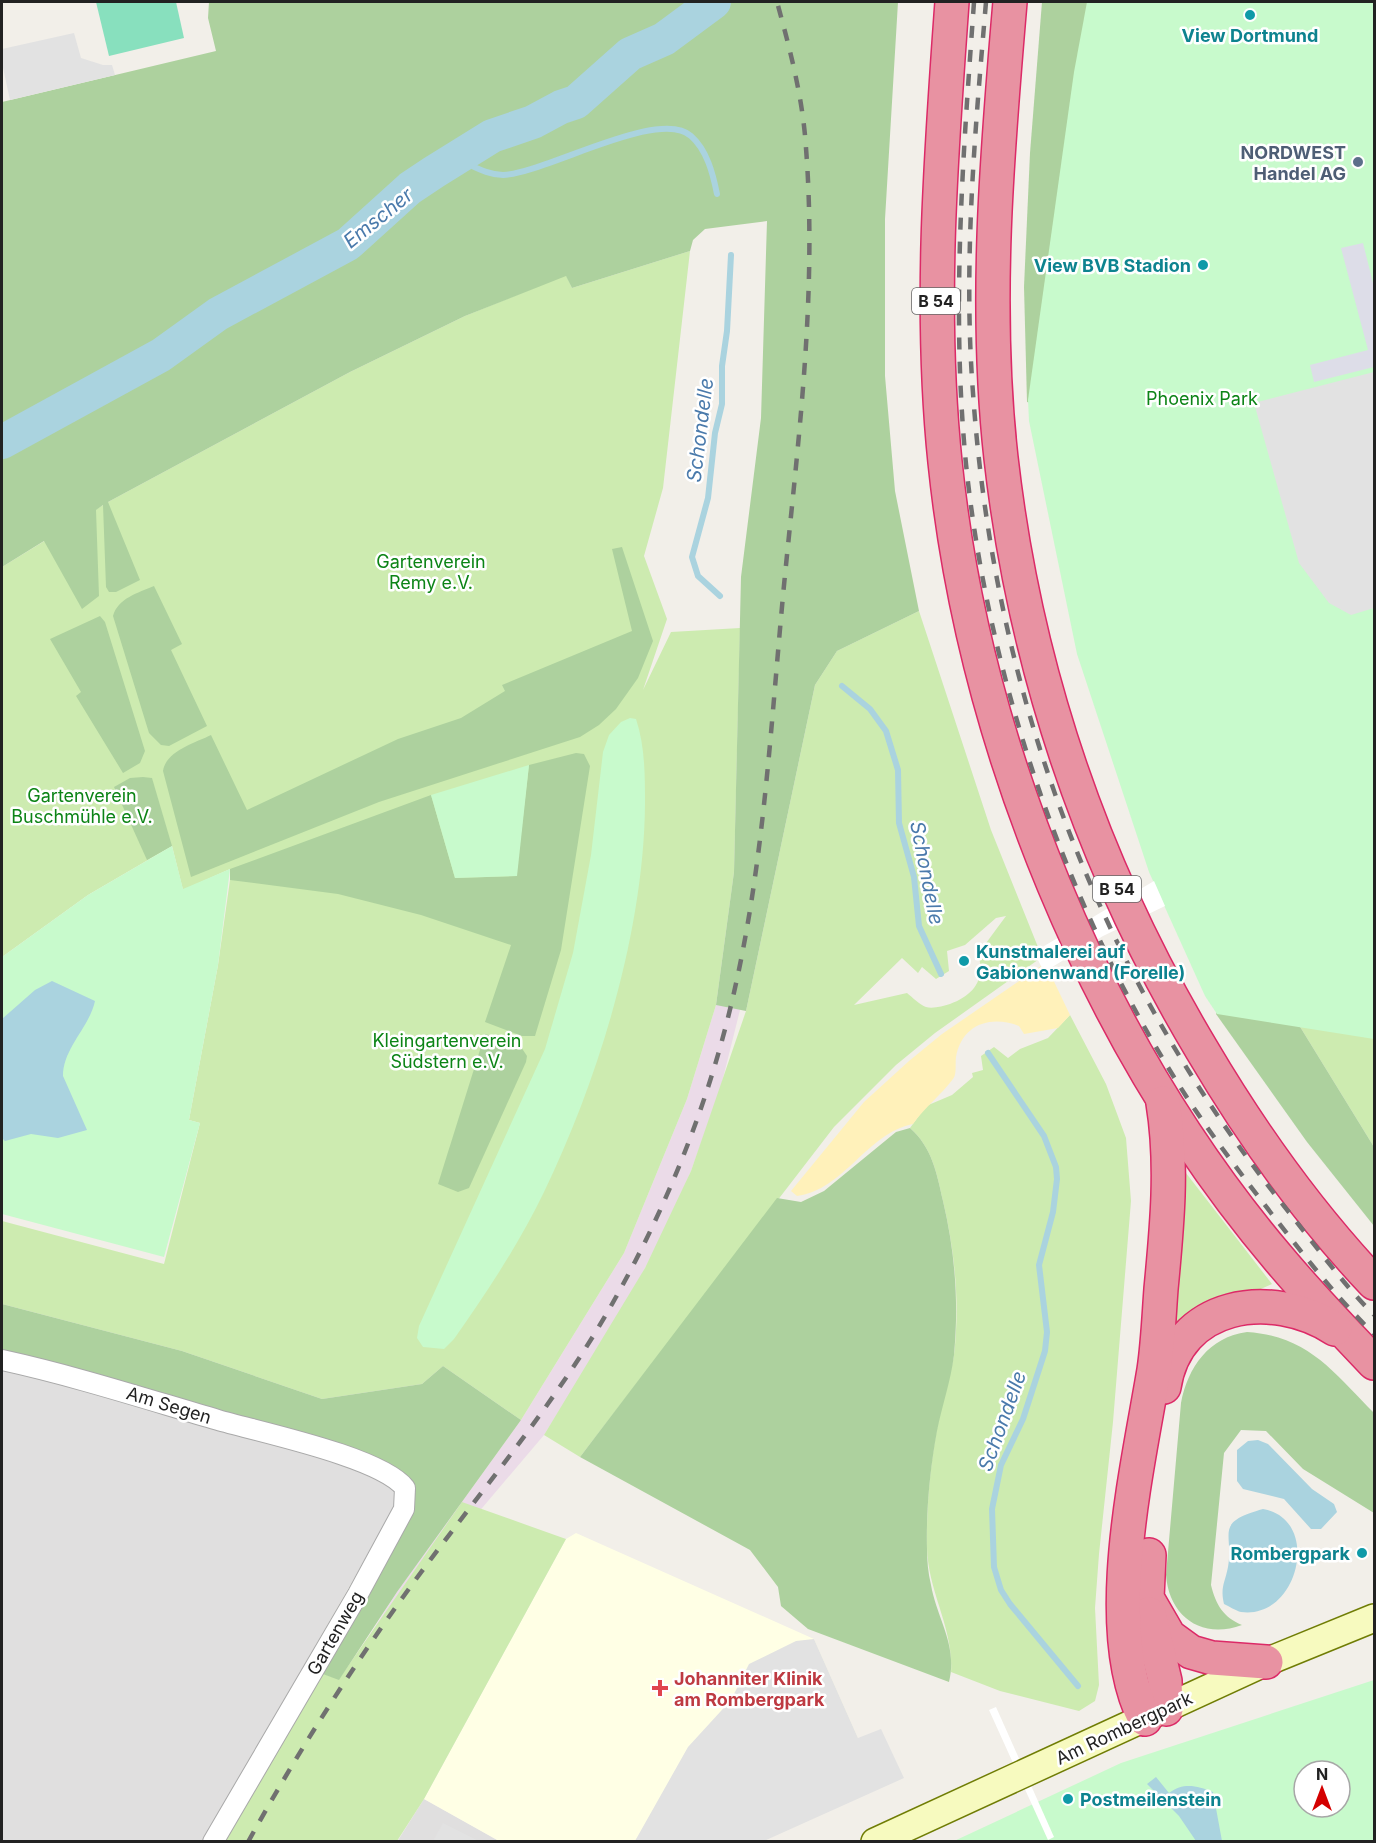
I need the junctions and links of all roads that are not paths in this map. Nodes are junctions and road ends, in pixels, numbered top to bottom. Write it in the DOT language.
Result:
graph roads {
  1 [pos="952,2"];
  2 [pos="1010,2"];
  3 [pos="1162,1095"];
  4 [pos="1374,1283"];
  5 [pos="1352,1340"];
  6 [pos="2,1360"];
  7 [pos="1374,1363"];
  8 [pos="336,1453"];
  9 [pos="1147,1598"];
  10 [pos="1374,1618"];
  11 [pos="1266,1662"];
  12 [pos="1155,1714"];
  13 [pos="213,1842"];
  14 [pos="876,1842"];
  1 -- 3 [label="highway, B 54"];
  2 -- 4 [label="highway, B 54"];
  3 -- 5 [label="highway, B 54"];
  3 -- 12 [label="highway"];
  5 -- 7 [label="highway, B 54"];
  5 -- 9 [label="highway"];
  6 -- 8 [label="street, Am Segen"];
  8 -- 13 [label="street, Gartenweg"];
  9 -- 11 [label="highway"];
  9 -- 12 [label="highway"];
  10 -- 11 [label="main road, Am Rombergpark"];
  11 -- 12 [label="main road, Am Rombergpark"];
  12 -- 14 [label="main road, Am Rombergpark"];
}
